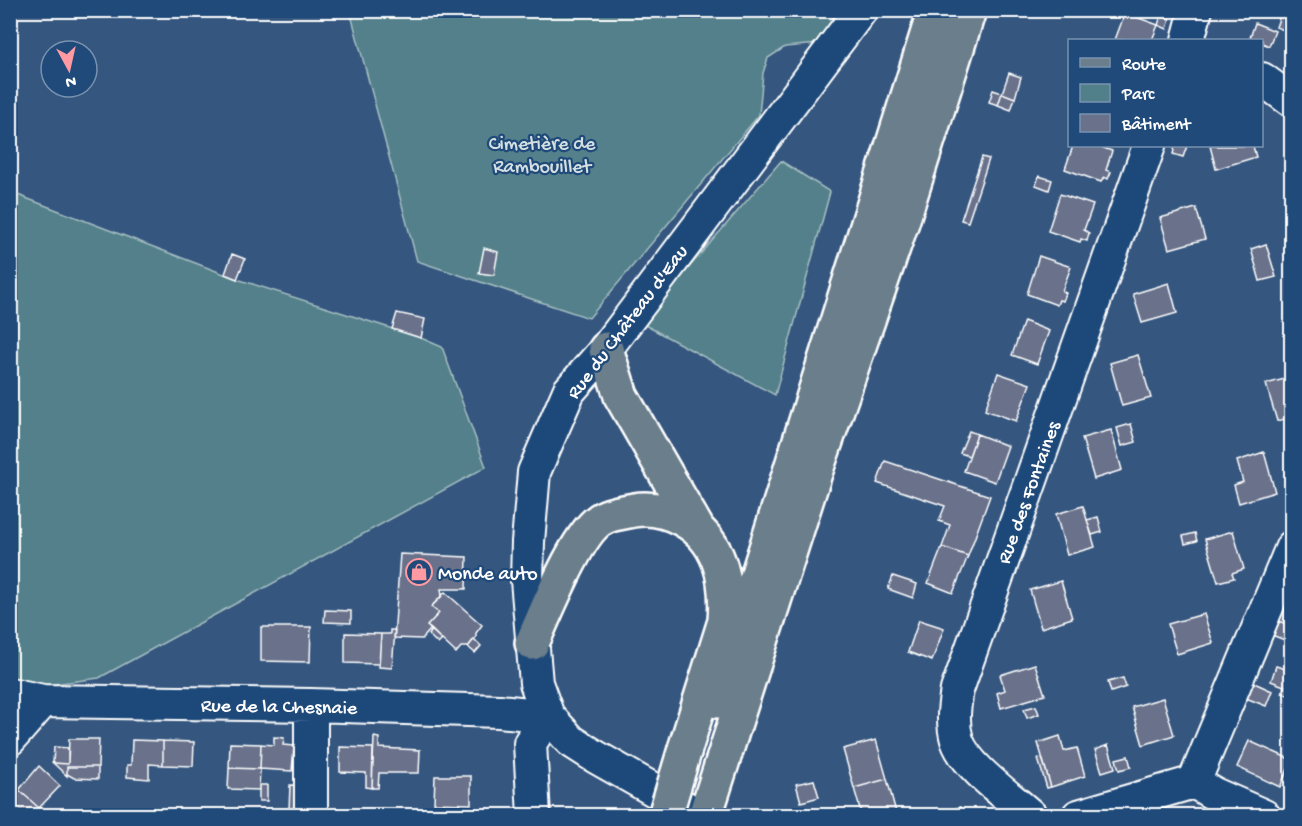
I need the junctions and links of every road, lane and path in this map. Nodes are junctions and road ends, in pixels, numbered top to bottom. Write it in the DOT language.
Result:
graph roads {
  1 [pos="861,10"];
  2 [pos="935,10"];
  3 [pos="969,10"];
  4 [pos="1196,10"];
  5 [pos="1189,39"];
  6 [pos="1263,80"];
  7 [pos="1292,101"];
  8 [pos="1149,147"];
  9 [pos="606,349"];
  10 [pos="697,528"];
  11 [pos="1292,547"];
  12 [pos="532,643"];
  13 [pos="10,694"];
  14 [pos="43,701"];
  15 [pos="311,705"];
  16 [pos="548,716"];
  17 [pos="10,739"];
  18 [pos="703,755"];
  19 [pos="1194,782"];
  20 [pos="311,816"];
  21 [pos="534,816"];
  22 [pos="665,816"];
  23 [pos="681,816"];
  24 [pos="703,816"];
  25 [pos="1031,816"];
  26 [pos="1078,816"];
  27 [pos="1264,816"];
  1 -- 9 [label="street, Rue du Château d'Eau"];
  2 -- 18 [label="main road"];
  3 -- 18 [label="main road"];
  4 -- 5 [label="street"];
  6 -- 7 [label="street"];
  8 -- 25 [label="street, Rue des Fontaines"];
  9 -- 10 [label="main road"];
  9 -- 12 [label="street, Rue du Château d'Eau"];
  10 -- 12 [label="main road"];
  10 -- 18 [label="main road"];
  11 -- 19 [label="street"];
  12 -- 16 [label="street, Rue du Château d'Eau"];
  13 -- 14 [label="street, Rue de la Chesnaie"];
  14 -- 15 [label="street, Rue de la Chesnaie"];
  14 -- 17 [label="street"];
  15 -- 16 [label="street, Rue de la Chesnaie"];
  15 -- 20 [label="street"];
  16 -- 21 [label="street"];
  16 -- 24 [label="street"];
  18 -- 22 [label="main road, bridge"];
  18 -- 23 [label="main road"];
  18 -- 24 [label="main road"];
  19 -- 26 [label="street"];
  19 -- 27 [label="street"];
}
